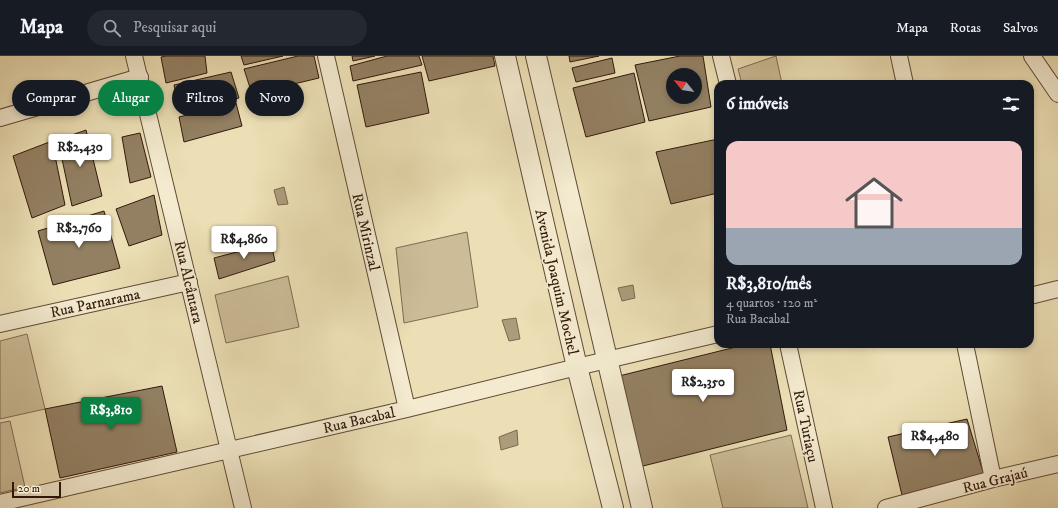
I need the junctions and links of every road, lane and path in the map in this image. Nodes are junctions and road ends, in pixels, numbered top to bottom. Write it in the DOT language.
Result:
graph roads {
  1 [pos="134,56"];
  2 [pos="326,56"];
  3 [pos="505,56"];
  4 [pos="536,56"];
  5 [pos="721,56"];
  6 [pos="899,56"];
  7 [pos="1032,56"];
  8 [pos="140,77"];
  9 [pos="727,80"];
  10 [pos="904,80"];
  11 [pos="1058,94"];
  12 [pos="0,118"];
  13 [pos="189,282"];
  14 [pos="1058,289"];
  15 [pos="1034,295"];
  16 [pos="0,324"];
  17 [pos="714,335"];
  18 [pos="789,348"];
  19 [pos="967,348"];
  20 [pos="608,359"];
  21 [pos="577,367"];
  22 [pos="407,409"];
  23 [pos="230,450"];
  24 [pos="1058,464"];
  25 [pos="993,480"];
  26 [pos="0,503"];
  27 [pos="243,508"];
  28 [pos="613,508"];
  29 [pos="642,508"];
  30 [pos="824,508"];
  31 [pos="886,508"];
  1 -- 8 [label="street, Rua Alcântara"];
  2 -- 22 [label="street, Rua Mirinzal"];
  3 -- 21 [label="street, Avenida Joaquim Mochel"];
  4 -- 20 [label="street, Avenida Joaquim Mochel"];
  5 -- 9 [label="street"];
  6 -- 10 [label="street"];
  7 -- 11 [label="street"];
  8 -- 12 [label="street"];
  8 -- 13 [label="street, Rua Alcântara"];
  13 -- 16 [label="street, Rua Parnarama"];
  13 -- 23 [label="street, Rua Alcântara"];
  14 -- 15 [label="street"];
  17 -- 20 [label="street, Rua Bacabal"];
  18 -- 30 [label="street, Rua Turiaçu"];
  19 -- 25 [label="street"];
  20 -- 21 [label="street, Rua Bacabal"];
  20 -- 29 [label="street, Avenida Joaquim Mochel"];
  21 -- 22 [label="street, Rua Bacabal"];
  21 -- 28 [label="street, Avenida Joaquim Mochel"];
  22 -- 23 [label="street, Rua Bacabal"];
  23 -- 26 [label="street, Rua Bacabal"];
  23 -- 27 [label="street, Rua Alcântara"];
  24 -- 25 [label="street, Rua Grajaú"];
  25 -- 31 [label="street, Rua Grajaú"];
}
